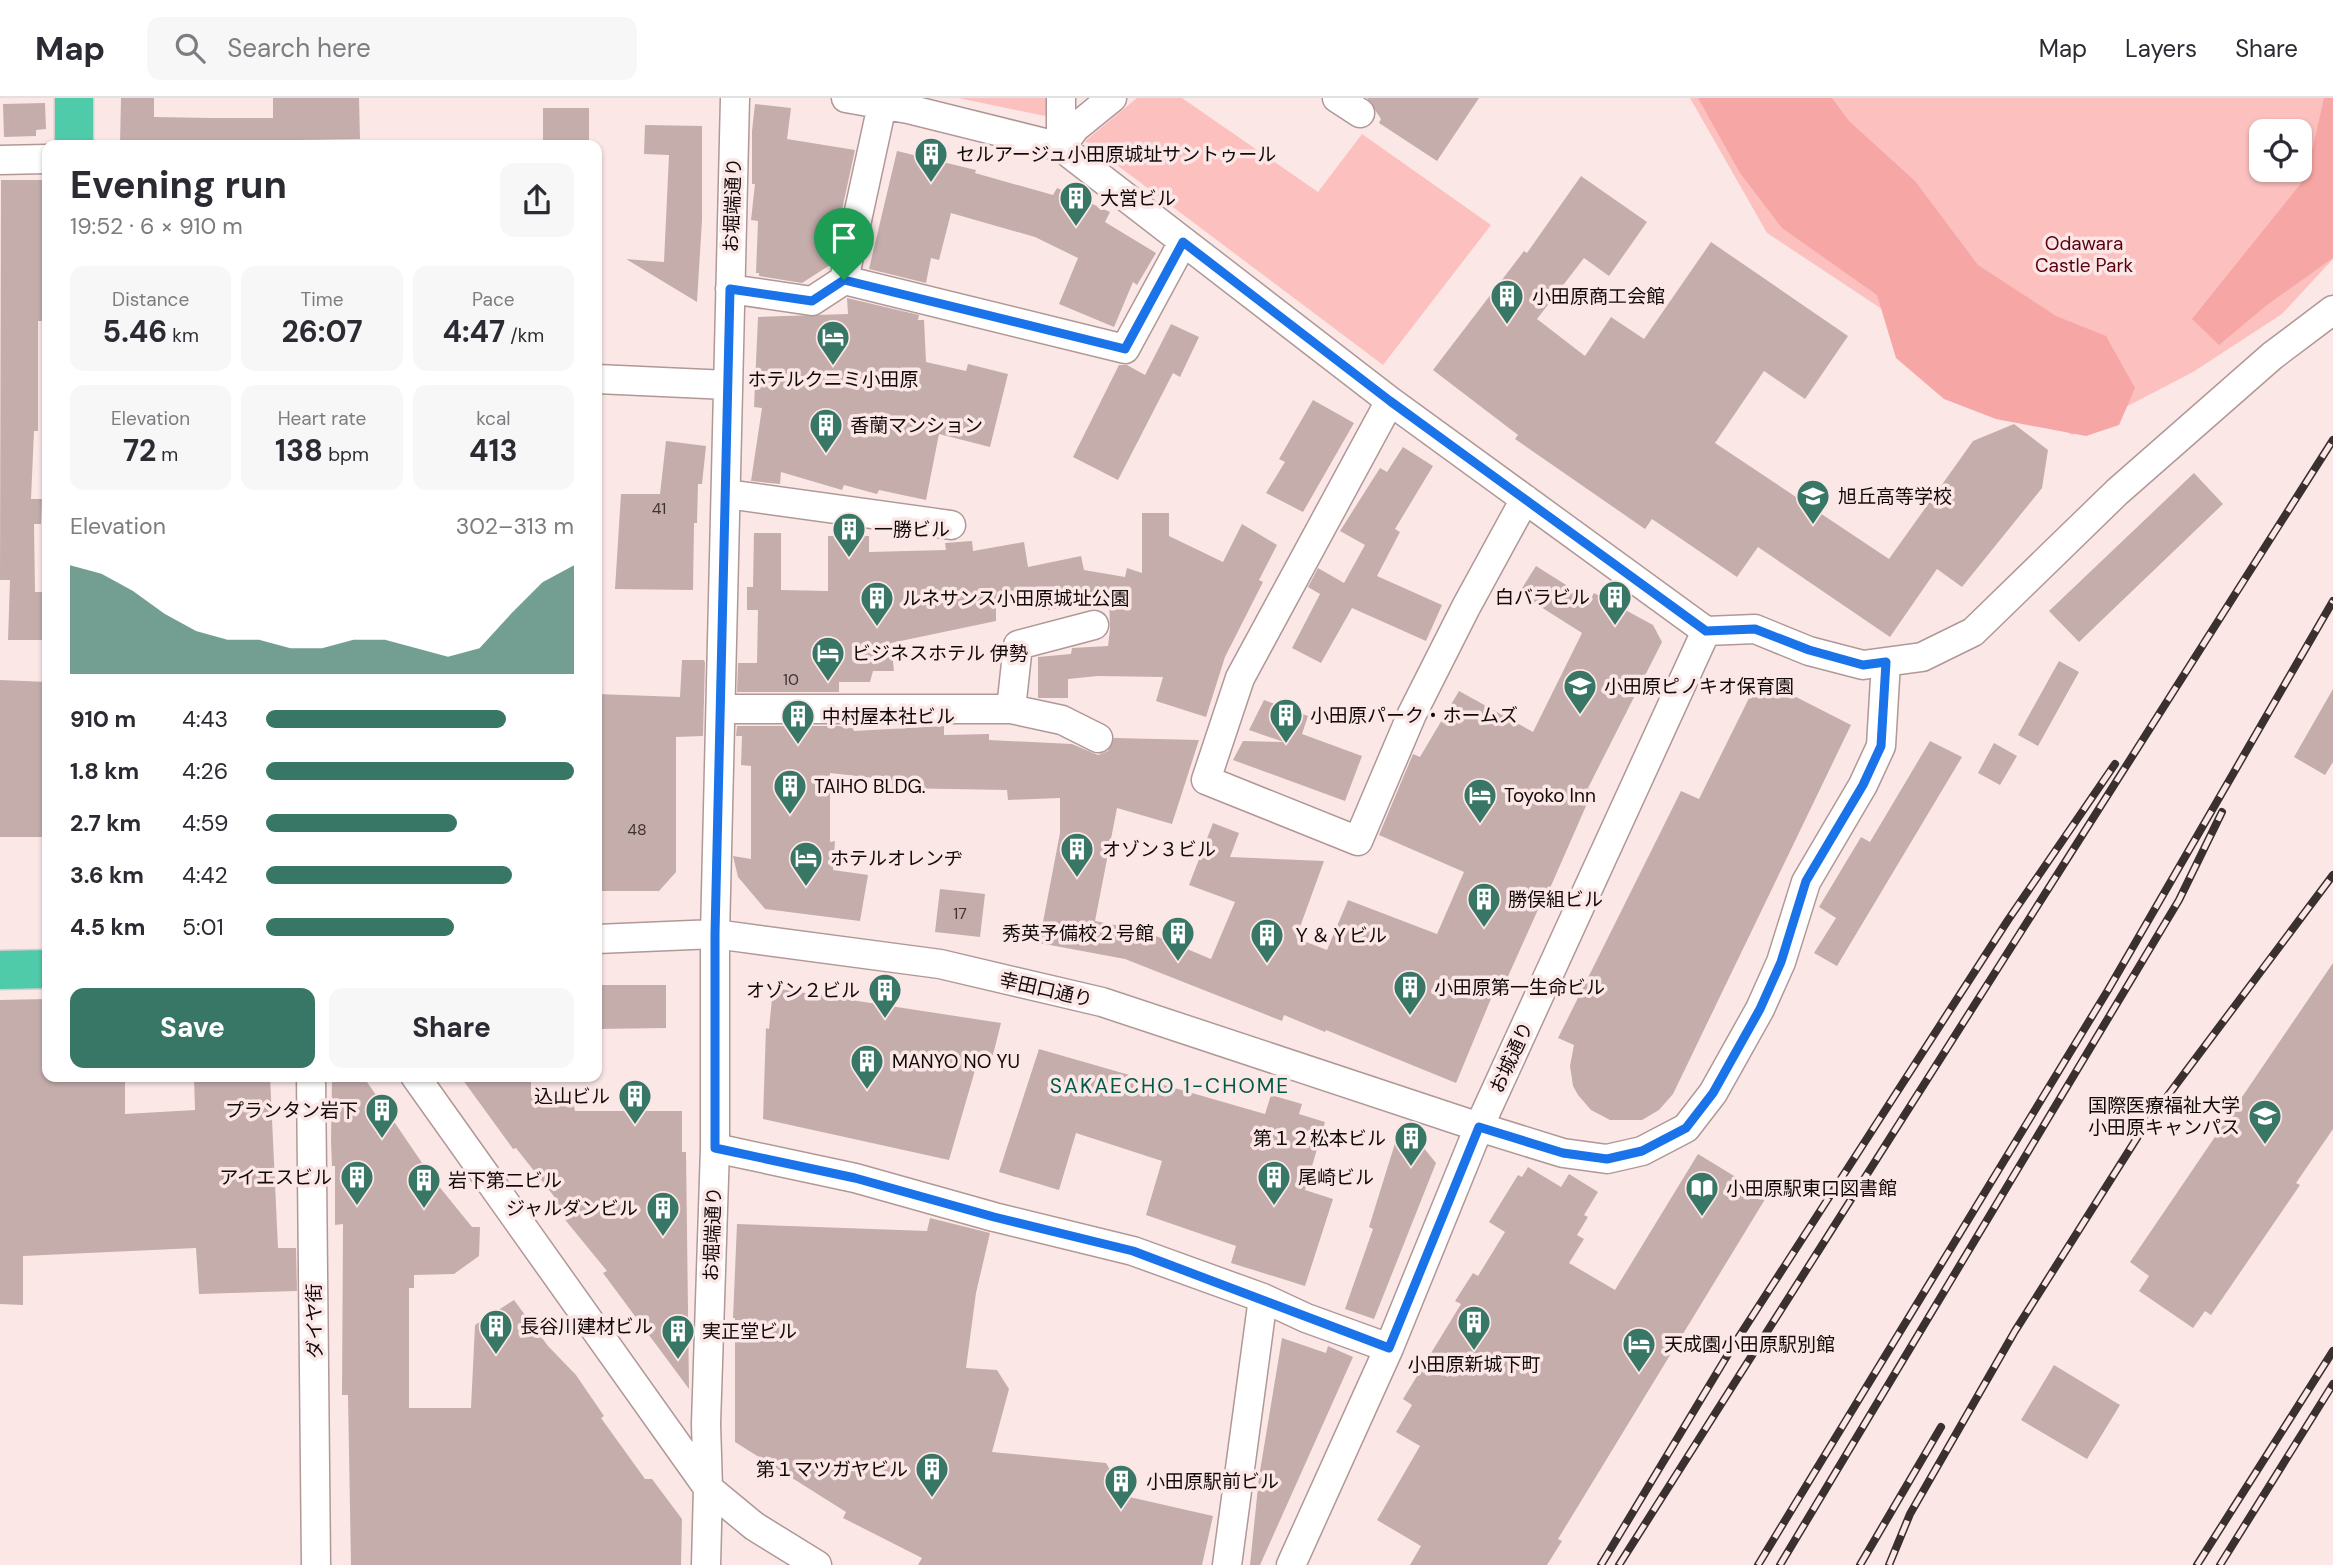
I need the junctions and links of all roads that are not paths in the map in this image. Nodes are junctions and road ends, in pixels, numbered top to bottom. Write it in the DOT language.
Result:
graph roads {
  1 [pos="74,98"];
  2 [pos="735,98"];
  3 [pos="846,98"];
  4 [pos="1061,98"];
  5 [pos="1112,98"];
  6 [pos="899,104"];
  7 [pos="74,140"];
  8 [pos="1061,147"];
  9 [pos="42,159"];
  10 [pos="0,160"];
  11 [pos="1183,242"];
  12 [pos="844,280"];
  13 [pos="730,289"];
  14 [pos="2333,310"];
  15 [pos="602,379"];
  16 [pos="728,385"];
  17 [pos="1390,401"];
  18 [pos="727,494"];
  19 [pos="1525,499"];
  20 [pos="950,524"];
  21 [pos="1094,625"];
  22 [pos="1706,631"];
  23 [pos="1886,662"];
  24 [pos="721,709"];
  25 [pos="1011,709"];
  26 [pos="1098,738"];
  27 [pos="715,934"];
  28 [pos="602,939"];
  29 [pos="42,969"];
  30 [pos="0,970"];
  31 [pos="311,1082"];
  32 [pos="419,1082"];
  33 [pos="1479,1127"];
  34 [pos="715,1148"];
  35 [pos="1263,1298"];
  36 [pos="1389,1348"];
  37 [pos="708,1488"];
  38 [pos="316,1565"];
  39 [pos="705,1565"];
  40 [pos="817,1565"];
  41 [pos="1227,1565"];
  42 [pos="1291,1565"];
  1 -- 7 [label="highway"];
  2 -- 13 [label="street, お堀端通り"];
  3 -- 6 [label="street"];
  4 -- 8 [label="street"];
  5 -- 8 [label="street"];
  6 -- 8 [label="street"];
  6 -- 12 [label="street"];
  8 -- 11 [label="street"];
  9 -- 10 [label="street"];
  11 -- 12 [label="street"];
  11 -- 17 [label="street"];
  12 -- 13 [label="street"];
  13 -- 16 [label="street, お堀端通り"];
  14 -- 23 [label="street"];
  15 -- 16 [label="street"];
  16 -- 18 [label="street, お堀端通り"];
  17 -- 19 [label="street"];
  17 -- 19 [label="street"];
  18 -- 20 [label="street"];
  18 -- 24 [label="street, お堀端通り"];
  19 -- 22 [label="street"];
  21 -- 25 [label="street"];
  22 -- 23 [label="street"];
  22 -- 33 [label="street, お城通り"];
  23 -- 33 [label="street, 幸田口通り"];
  24 -- 25 [label="street"];
  24 -- 27 [label="street, お堀端通り"];
  25 -- 26 [label="street"];
  27 -- 28 [label="street, 幸田口通り"];
  27 -- 33 [label="street, 幸田口通り"];
  27 -- 34 [label="street, お堀端通り"];
  29 -- 30 [label="highway"];
  31 -- 38 [label="street, ダイヤ街"];
  32 -- 37 [label="street"];
  33 -- 36 [label="street, お城通り"];
  34 -- 35 [label="street"];
  34 -- 37 [label="street, お堀端通り"];
  35 -- 36 [label="street"];
  35 -- 41 [label="street"];
  36 -- 42 [label="street, お城通り"];
  37 -- 39 [label="street, お堀端通り"];
  37 -- 40 [label="street"];
}
